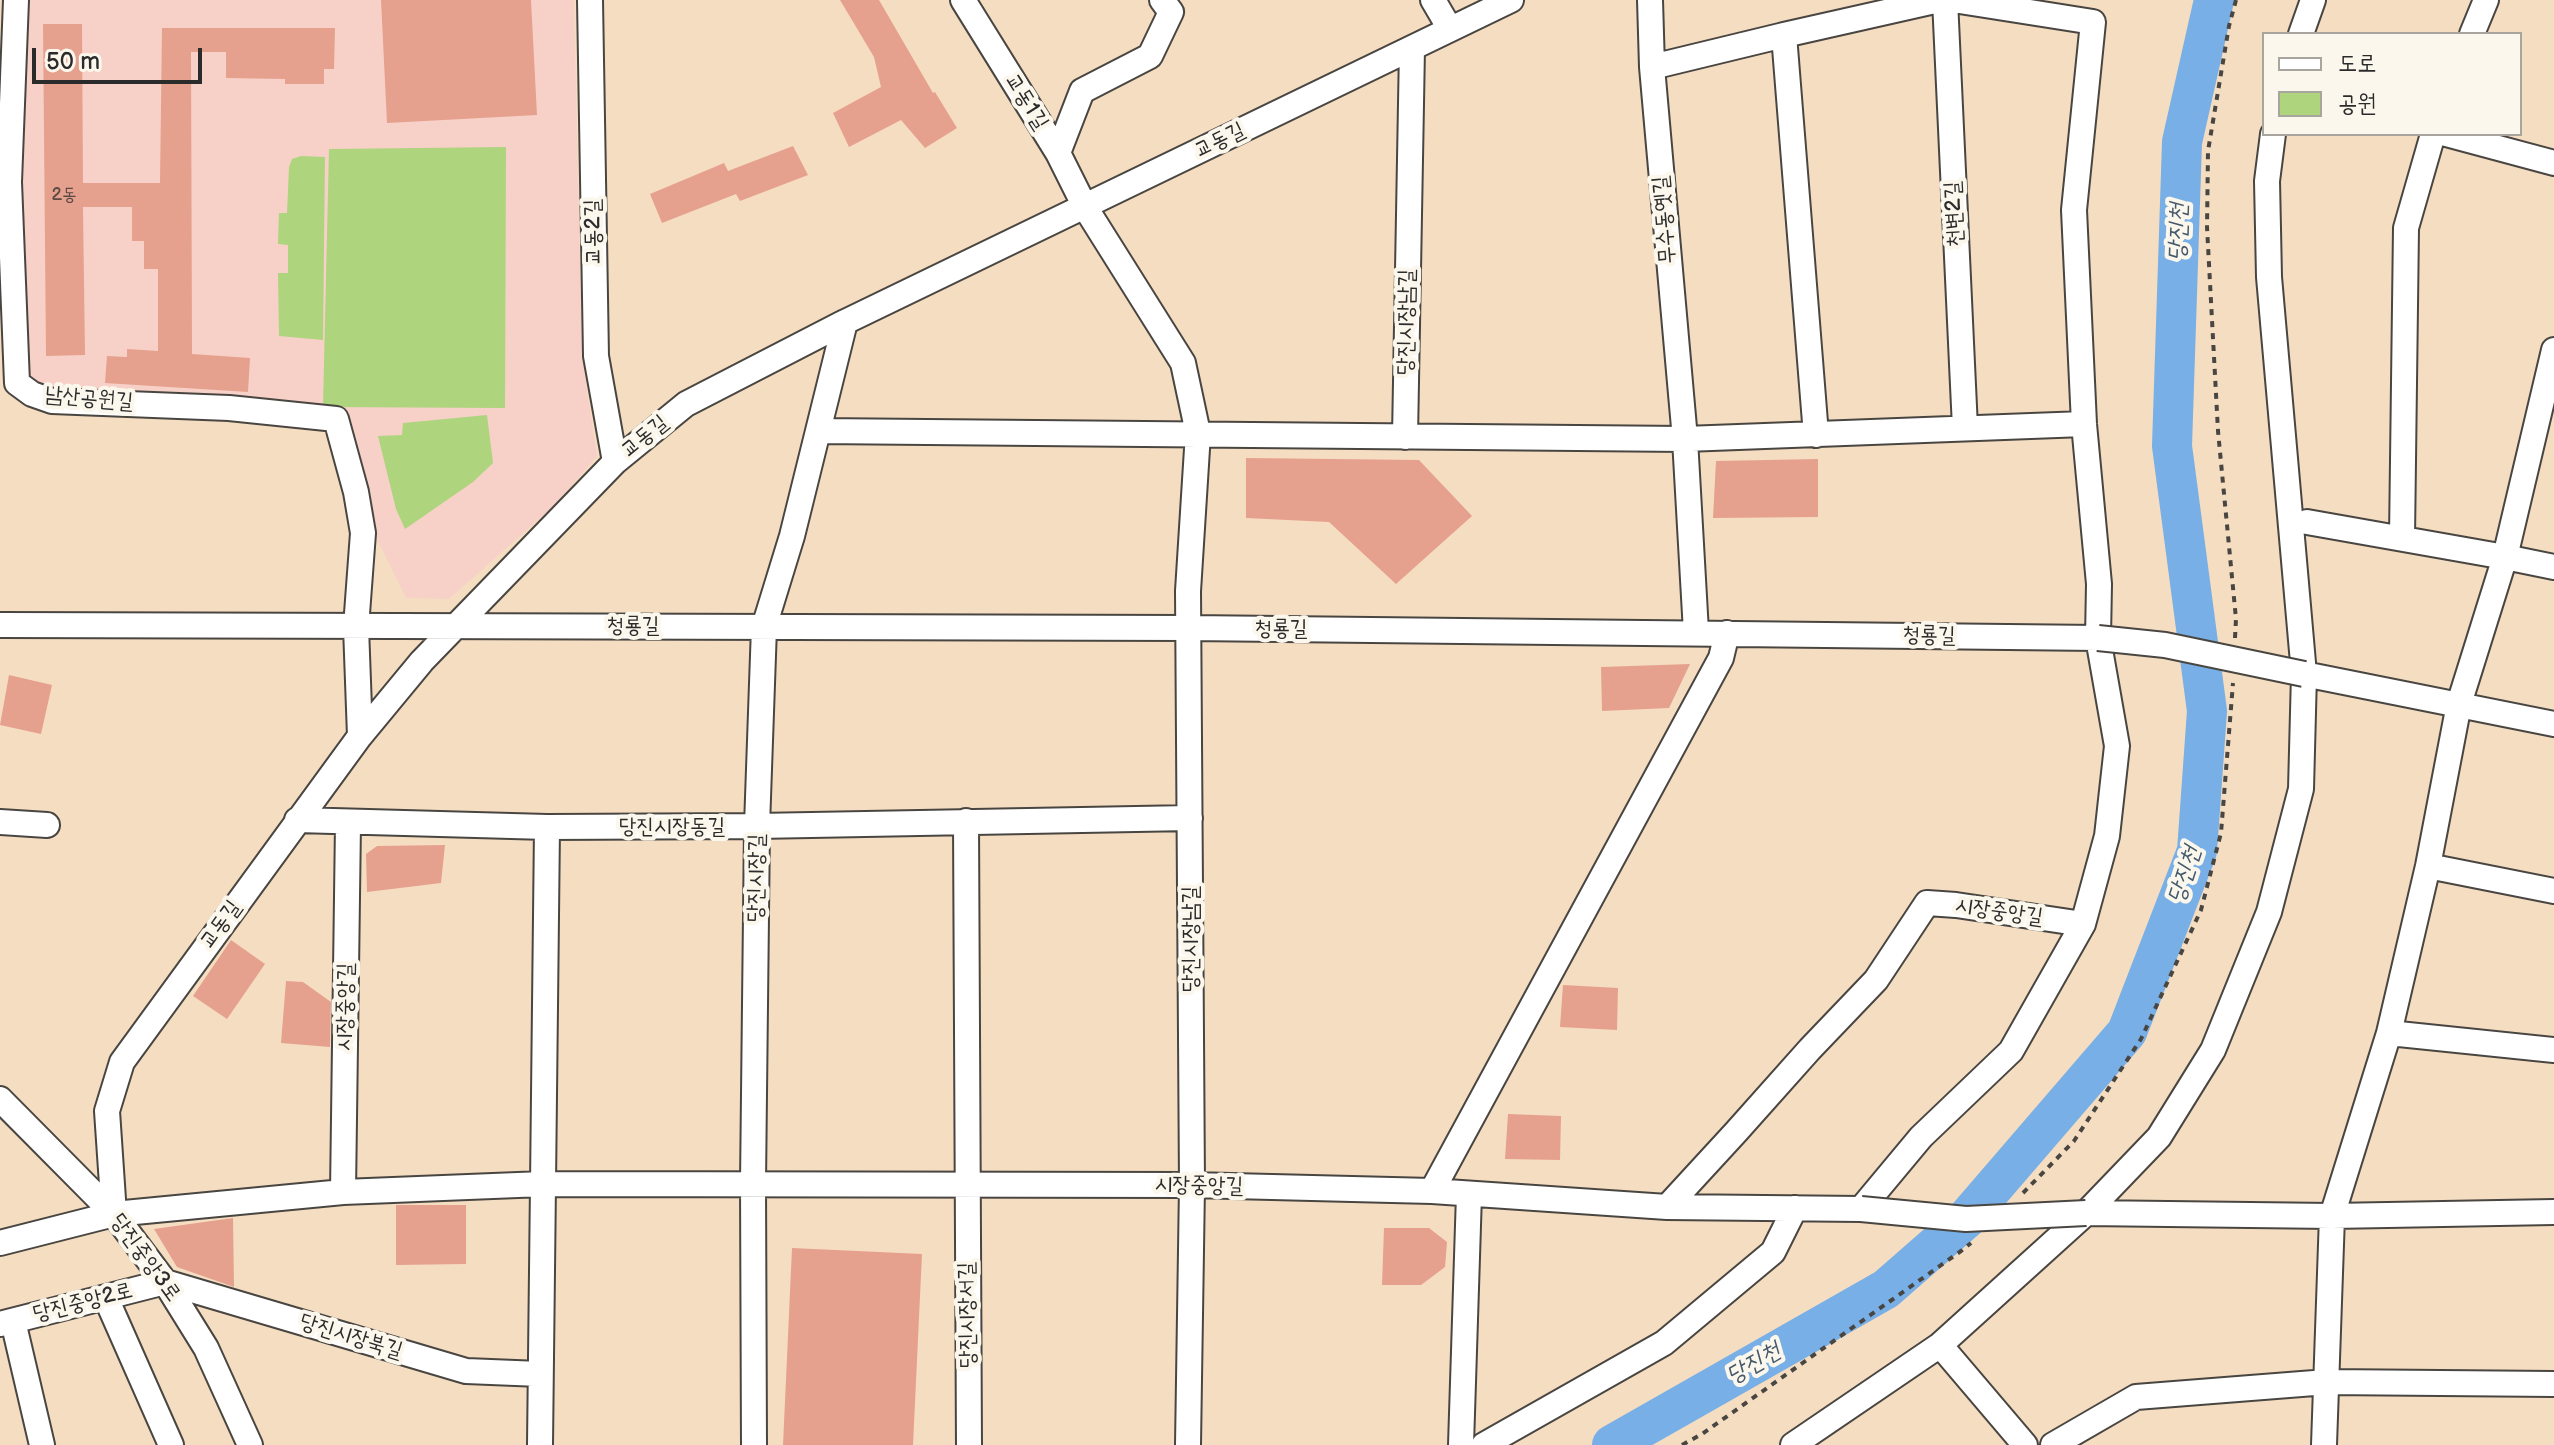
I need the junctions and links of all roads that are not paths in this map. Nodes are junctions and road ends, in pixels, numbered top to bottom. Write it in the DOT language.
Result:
graph roads {
  1 [pos="16,0"];
  2 [pos="590,0"];
  3 [pos="963,0"];
  4 [pos="1162,0"];
  5 [pos="1433,0"];
  6 [pos="1511,0"];
  7 [pos="1650,0"];
  8 [pos="1942,0"];
  9 [pos="1953,0"];
  10 [pos="2313,0"];
  11 [pos="2486,0"];
  12 [pos="2096,11"];
  13 [pos="1450,29"];
  14 [pos="2302,32"];
  15 [pos="2473,32"];
  16 [pos="1784,35"];
  17 [pos="1412,48"];
  18 [pos="1652,67"];
  19 [pos="2273,136"];
  20 [pos="2432,136"];
  21 [pos="2453,136"];
  22 [pos="1058,153"];
  23 [pos="2554,163"];
  24 [pos="1085,207"];
  25 [pos="845,322"];
  26 [pos="2554,350"];
  27 [pos="2084,424"];
  28 [pos="1965,428"];
  29 [pos="2545,429"];
  30 [pos="819,431"];
  31 [pos="1198,433"];
  32 [pos="1816,435"];
  33 [pos="1405,437"];
  34 [pos="1685,439"];
  35 [pos="615,462"];
  36 [pos="2307,522"];
  37 [pos="2402,538"];
  38 [pos="2505,557"];
  39 [pos="2554,567"];
  40 [pos="0,625"];
  41 [pos="457,625"];
  42 [pos="356,627"];
  43 [pos="764,627"];
  44 [pos="1190,628"];
  45 [pos="1696,632"];
  46 [pos="1727,633"];
  47 [pos="2098,638"];
  48 [pos="2304,674"];
  49 [pos="2459,704"];
  50 [pos="2554,724"];
  51 [pos="360,736"];
  52 [pos="1190,818"];
  53 [pos="297,820"];
  54 [pos="966,821"];
  55 [pos="0,822"];
  56 [pos="348,823"];
  57 [pos="47,825"];
  58 [pos="757,826"];
  59 [pos="547,827"];
  60 [pos="2428,866"];
  61 [pos="2554,891"];
  62 [pos="2083,924"];
  63 [pos="2389,1033"];
  64 [pos="2554,1050"];
  65 [pos="0,1099"];
  66 [pos="753,1183"];
  67 [pos="543,1184"];
  68 [pos="966,1185"];
  69 [pos="1192,1185"];
  70 [pos="1432,1191"];
  71 [pos="343,1192"];
  72 [pos="1469,1194"];
  73 [pos="1667,1207"];
  74 [pos="1795,1208"];
  75 [pos="1861,1209"];
  76 [pos="2554,1212"];
  77 [pos="2086,1213"];
  78 [pos="114,1214"];
  79 [pos="2332,1216"];
  80 [pos="0,1243"];
  81 [pos="165,1282"];
  82 [pos="106,1298"];
  83 [pos="7,1322"];
  84 [pos="1940,1345"];
  85 [pos="540,1374"];
  86 [pos="2327,1382"];
  87 [pos="2554,1384"];
  88 [pos="42,1445"];
  89 [pos="171,1445"];
  90 [pos="250,1445"];
  91 [pos="540,1445"];
  92 [pos="754,1445"];
  93 [pos="969,1445"];
  94 [pos="1188,1445"];
  95 [pos="1461,1445"];
  96 [pos="1484,1445"];
  97 [pos="1793,1445"];
  98 [pos="2025,1445"];
  99 [pos="2053,1445"];
  100 [pos="2324,1445"];
  1 -- 42 [label="street, 남산공원길"];
  2 -- 35 [label="street, 교동2길"];
  3 -- 22 [label="street, 교동1길"];
  4 -- 22 [label="street"];
  5 -- 13 [label="street"];
  6 -- 13 [label="street, 교동길"];
  7 -- 18 [label="street, 무수동옛길"];
  8 -- 16 [label="street, 천변2길"];
  8 -- 28 [label="street, 천변2길"];
  9 -- 12 [label="street"];
  10 -- 14 [label="street"];
  11 -- 15 [label="street"];
  12 -- 27 [label="street"];
  13 -- 17 [label="street, 교동길"];
  16 -- 18 [label="street, 천변2길"];
  16 -- 32 [label="street"];
  17 -- 24 [label="street, 교동길"];
  17 -- 33 [label="street, 당진시장남길"];
  18 -- 34 [label="street, 무수동옛길"];
  19 -- 48 [label="street"];
  20 -- 37 [label="street"];
  21 -- 23 [label="street"];
  22 -- 24 [label="street, 교동1길"];
  24 -- 25 [label="street, 교동길"];
  24 -- 31 [label="street, 당진시장남길"];
  25 -- 30 [label="street, 당진시장길"];
  25 -- 35 [label="street, 교동길"];
  26 -- 29 [label="street"];
  27 -- 28 [label="street"];
  27 -- 47 [label="street"];
  28 -- 32 [label="street"];
  29 -- 38 [label="street"];
  30 -- 31 [label="street"];
  30 -- 43 [label="street, 당진시장길"];
  31 -- 33 [label="street"];
  31 -- 44 [label="street, 당진시장남길"];
  32 -- 34 [label="street"];
  33 -- 34 [label="street"];
  34 -- 45 [label="street, 무수동옛길"];
  35 -- 41 [label="street, 교동길"];
  36 -- 37 [label="street"];
  37 -- 38 [label="street"];
  38 -- 39 [label="street"];
  38 -- 49 [label="street"];
  40 -- 42 [label="street, 청룡길"];
  41 -- 42 [label="street, 청룡길"];
  41 -- 43 [label="street, 청룡길"];
  41 -- 51 [label="street, 교동길"];
  42 -- 51 [label="street"];
  43 -- 44 [label="street, 청룡길"];
  43 -- 58 [label="street, 당진시장길"];
  44 -- 45 [label="street, 청룡길"];
  44 -- 52 [label="street, 당진시장남길"];
  45 -- 46 [label="street, 청룡길"];
  46 -- 47 [label="street, 청룡길"];
  46 -- 70 [label="street"];
  47 -- 48 [label="street, 청룡길, bridge"];
  47 -- 62 [label="street"];
  48 -- 49 [label="street, 청룡길"];
  48 -- 77 [label="street"];
  49 -- 50 [label="street, 청룡길"];
  49 -- 60 [label="street"];
  51 -- 53 [label="street, 교동길"];
  52 -- 54 [label="street, 당진시장동길"];
  52 -- 69 [label="street, 당진시장남길"];
  53 -- 56 [label="street, 당진시장동길"];
  53 -- 78 [label="street, 교동길"];
  54 -- 58 [label="street, 당진시장동길"];
  54 -- 68 [label="street"];
  55 -- 57 [label="street"];
  56 -- 59 [label="street, 당진시장동길"];
  56 -- 71 [label="street, 시장중앙길"];
  58 -- 59 [label="street, 당진시장동길"];
  58 -- 66 [label="street, 당진시장길"];
  59 -- 67 [label="street"];
  60 -- 61 [label="street"];
  60 -- 63 [label="street"];
  62 -- 73 [label="street, 시장중앙길"];
  62 -- 75 [label="street"];
  63 -- 64 [label="street"];
  63 -- 79 [label="street"];
  65 -- 78 [label="street, 당진중앙3로"];
  66 -- 67 [label="street"];
  66 -- 68 [label="street, 시장중앙길"];
  66 -- 92 [label="street, 당진시장길"];
  67 -- 71 [label="street"];
  67 -- 85 [label="street"];
  68 -- 69 [label="street, 시장중앙길"];
  68 -- 93 [label="street, 당진시장서길"];
  69 -- 70 [label="street, 시장중앙길"];
  69 -- 94 [label="street, 당진시장남길"];
  70 -- 72 [label="street, 시장중앙길"];
  71 -- 78 [label="street"];
  72 -- 73 [label="street, 시장중앙길"];
  72 -- 95 [label="street"];
  73 -- 74 [label="street, 시장중앙길"];
  74 -- 75 [label="street, 시장중앙길"];
  74 -- 96 [label="street"];
  75 -- 77 [label="street, 시장중앙길, bridge"];
  76 -- 79 [label="street, 시장중앙길"];
  77 -- 79 [label="street, 시장중앙길"];
  77 -- 84 [label="street"];
  78 -- 80 [label="street"];
  78 -- 81 [label="street, 당진중앙3로"];
  79 -- 86 [label="street"];
  81 -- 82 [label="street, 당진중앙2로"];
  81 -- 85 [label="street, 당진시장북길"];
  81 -- 90 [label="street, 당진중앙3로"];
  82 -- 83 [label="street, 당진중앙2로"];
  82 -- 89 [label="street"];
  83 -- 88 [label="street"];
  84 -- 97 [label="street"];
  84 -- 98 [label="street"];
  85 -- 91 [label="street"];
  86 -- 87 [label="street"];
  86 -- 99 [label="street"];
  86 -- 100 [label="street"];
}
